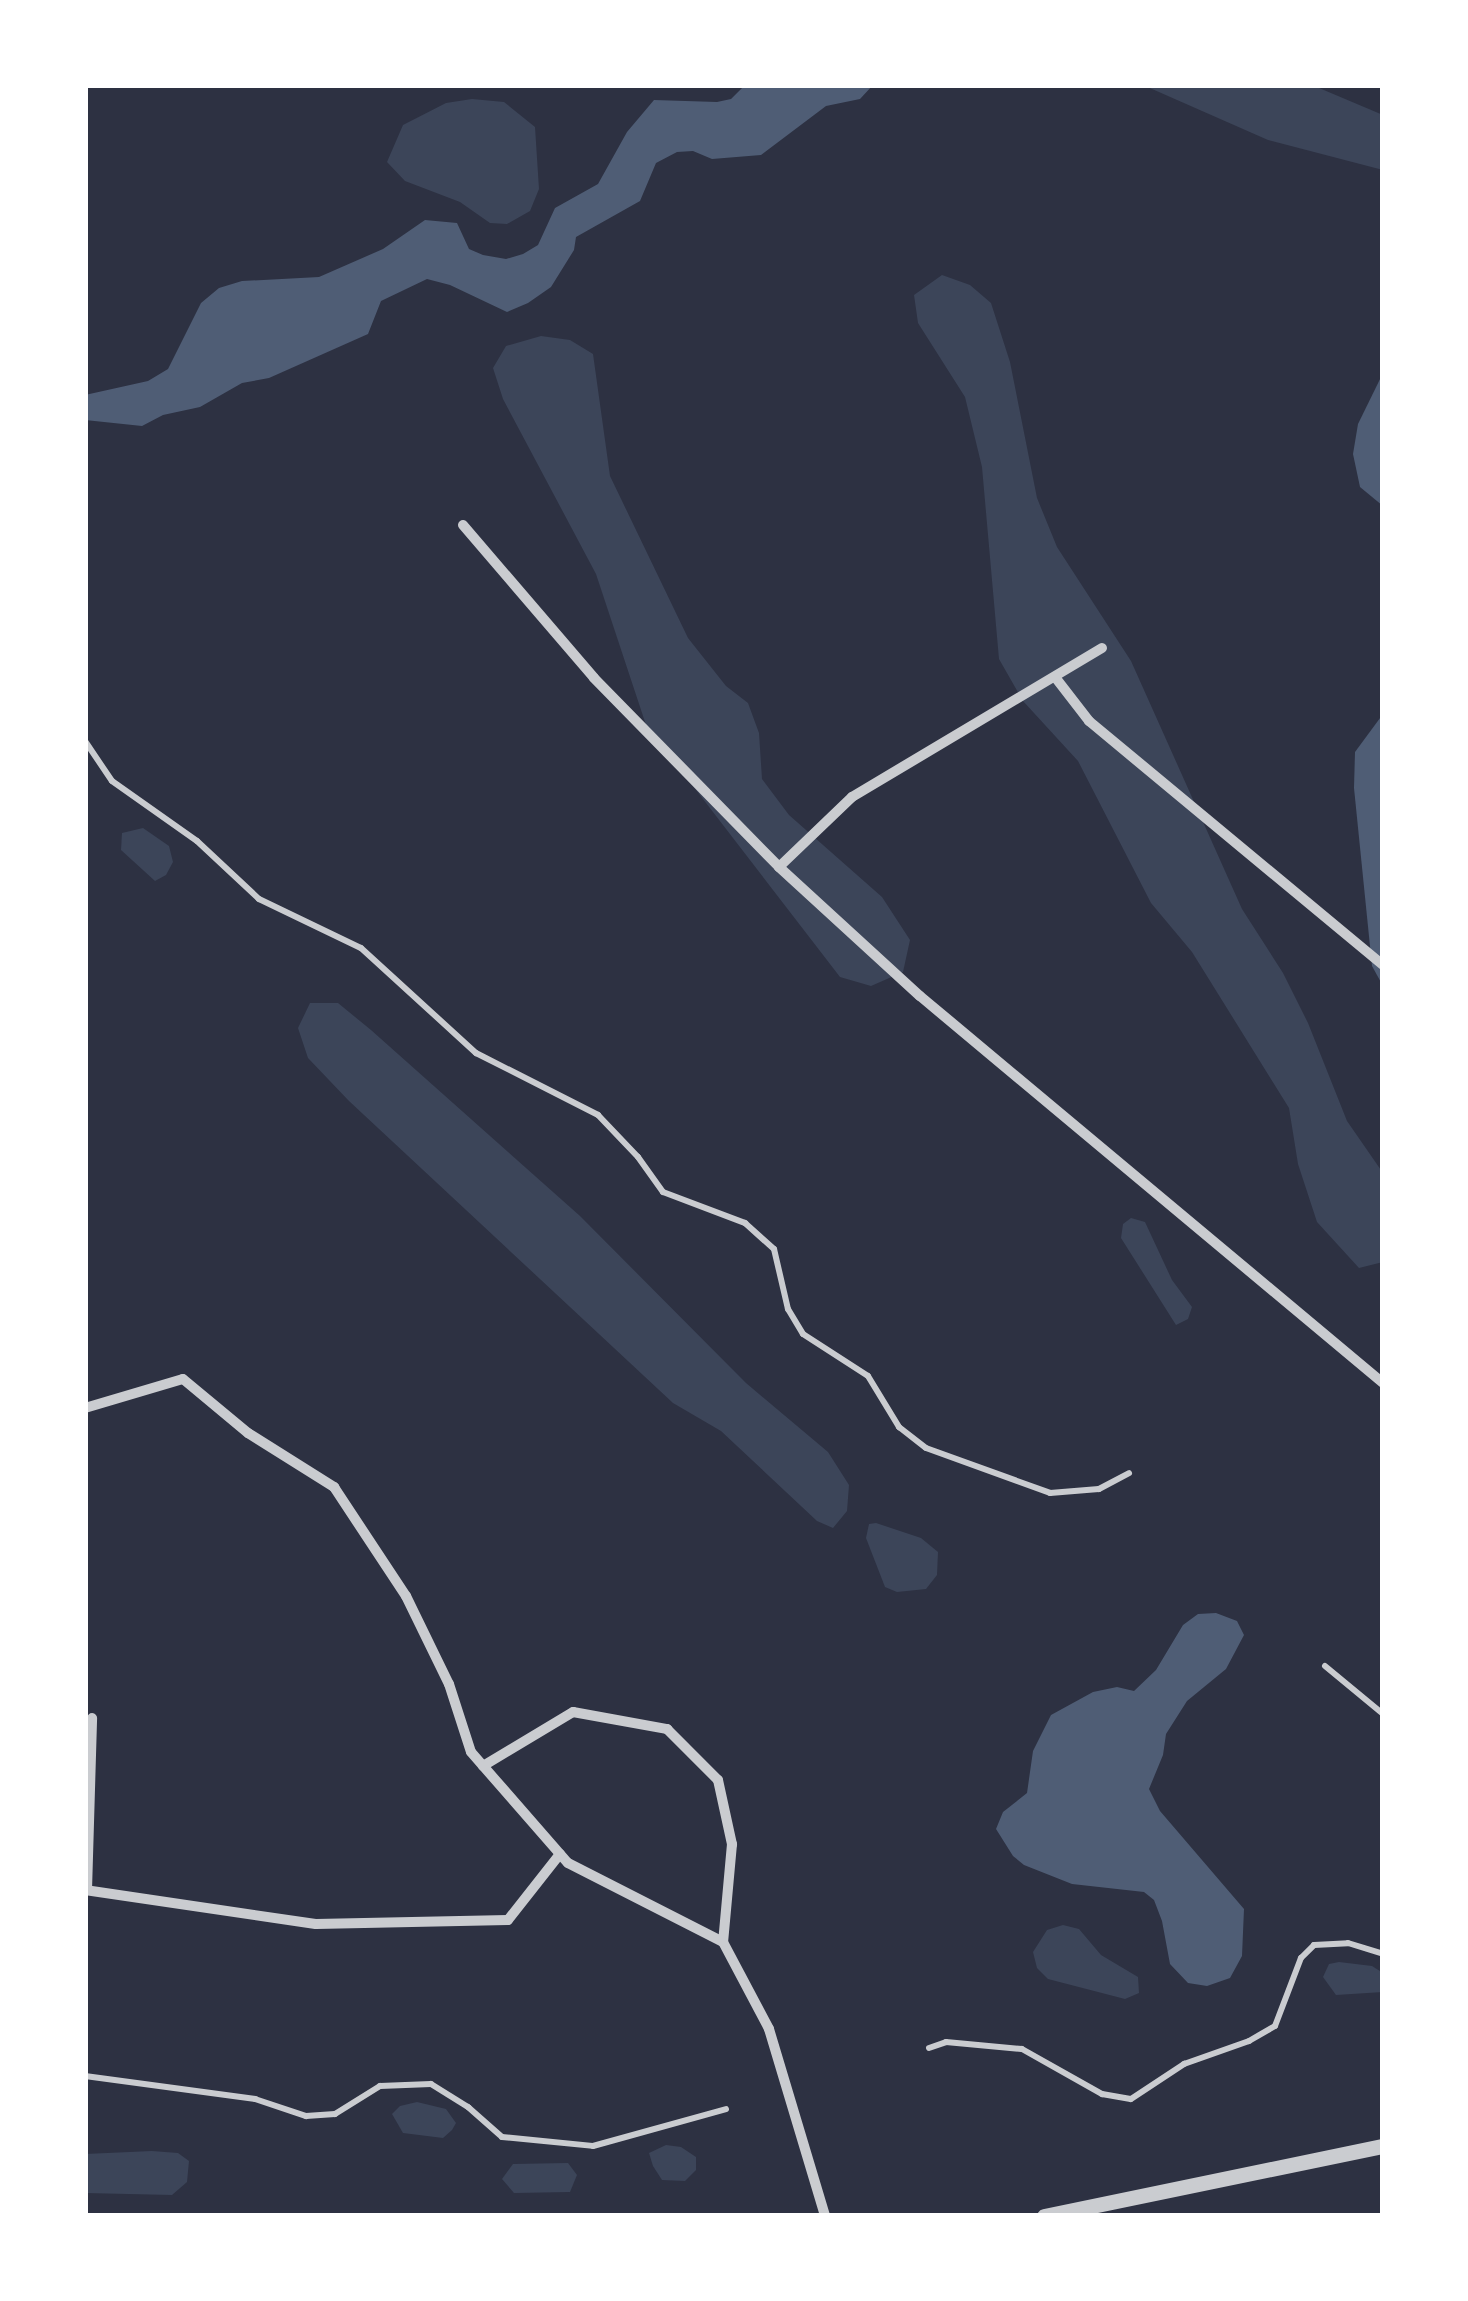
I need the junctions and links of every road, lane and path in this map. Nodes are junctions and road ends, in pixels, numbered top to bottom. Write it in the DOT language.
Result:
graph roads {
  1 [pos="462,524"];
  2 [pos="1102,648"];
  3 [pos="1054,677"];
  4 [pos="85,740"];
  5 [pos="779,868"];
  6 [pos="1383,966"];
  7 [pos="1383,1382"];
  8 [pos="85,1408"];
  9 [pos="1129,1473"];
  10 [pos="1325,1666"];
  11 [pos="1383,1714"];
  12 [pos="92,1718"];
  13 [pos="483,1766"];
  14 [pos="560,1854"];
  15 [pos="86,1890"];
  16 [pos="723,1942"];
  17 [pos="1383,1954"];
  18 [pos="929,2048"];
  19 [pos="85,2076"];
  20 [pos="726,2109"];
  21 [pos="1383,2146"];
  22 [pos="826,2216"];
  23 [pos="1044,2216"];
  1 -- 5 [label="street"];
  2 -- 3 [label="street"];
  3 -- 5 [label="street"];
  3 -- 6 [label="street"];
  4 -- 9 [label="lane"];
  5 -- 7 [label="street"];
  8 -- 13 [label="street"];
  10 -- 11 [label="lane"];
  12 -- 15 [label="street"];
  13 -- 14 [label="street"];
  13 -- 16 [label="street"];
  14 -- 15 [label="street"];
  14 -- 16 [label="street"];
  16 -- 22 [label="street"];
  17 -- 18 [label="lane"];
  19 -- 20 [label="lane"];
  21 -- 23 [label="street"];
}
